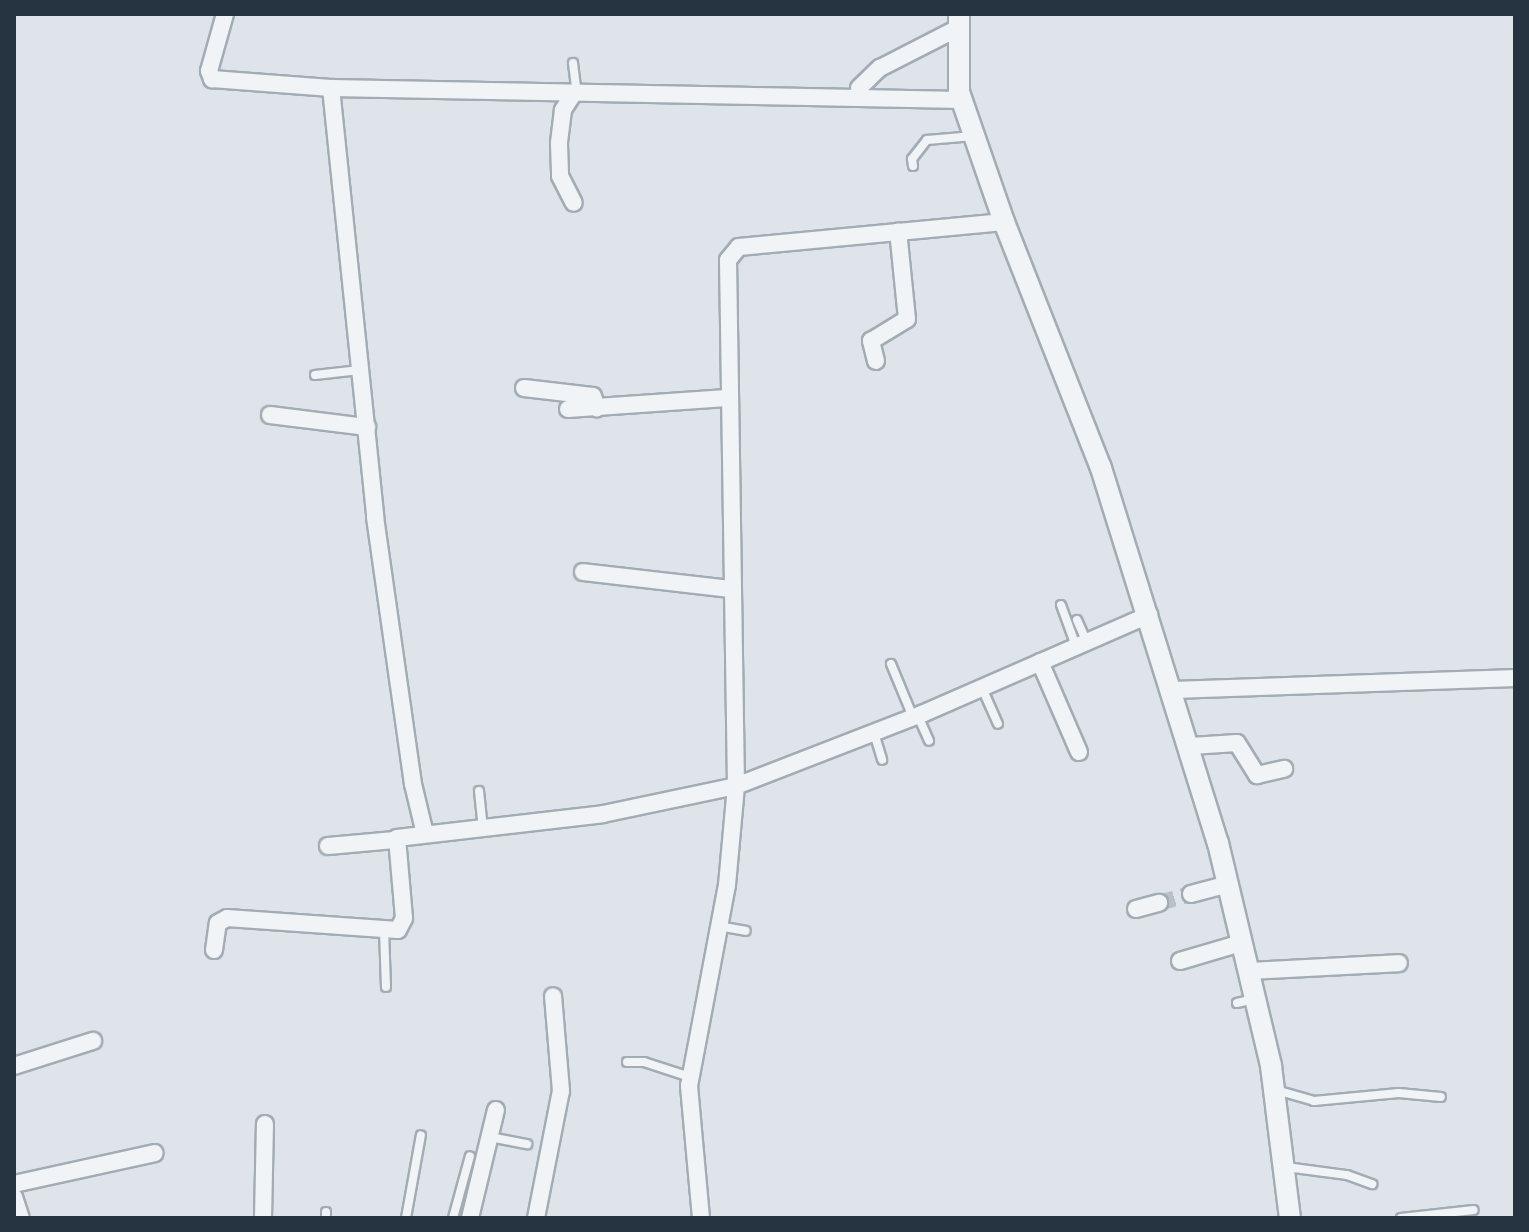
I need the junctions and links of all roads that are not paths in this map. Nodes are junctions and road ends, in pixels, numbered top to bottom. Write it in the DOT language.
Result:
graph roads {
  1 [pos="225,14"];
  2 [pos="958,21"];
  3 [pos="573,63"];
  4 [pos="331,88"];
  5 [pos="859,88"];
  6 [pos="575,96"];
  7 [pos="962,100"];
  8 [pos="975,136"];
  9 [pos="913,166"];
  10 [pos="574,203"];
  11 [pos="1004,222"];
  12 [pos="898,231"];
  13 [pos="876,361"];
  14 [pos="360,370"];
  15 [pos="315,375"];
  16 [pos="524,388"];
  17 [pos="727,398"];
  18 [pos="597,408"];
  19 [pos="568,409"];
  20 [pos="270,415"];
  21 [pos="367,427"];
  22 [pos="583,572"];
  23 [pos="731,589"];
  24 [pos="1061,605"];
  25 [pos="1149,615"];
  26 [pos="1077,620"];
  27 [pos="1082,644"];
  28 [pos="1040,662"];
  29 [pos="891,664"];
  30 [pos="1515,678"];
  31 [pos="982,688"];
  32 [pos="1174,690"];
  33 [pos="916,717"];
  34 [pos="998,724"];
  35 [pos="874,733"];
  36 [pos="929,741"];
  37 [pos="1191,746"];
  38 [pos="1079,752"];
  39 [pos="882,760"];
  40 [pos="1284,769"];
  41 [pos="736,786"];
  42 [pos="479,791"];
  43 [pos="483,828"];
  44 [pos="425,834"];
  45 [pos="395,840"];
  46 [pos="328,846"];
  47 [pos="1228,884"];
  48 [pos="1191,894"];
  49 [pos="1159,903"];
  50 [pos="1136,909"];
  51 [pos="718,926"];
  52 [pos="384,930"];
  53 [pos="746,931"];
  54 [pos="1241,943"];
  55 [pos="214,950"];
  56 [pos="1180,961"];
  57 [pos="1399,963"];
  58 [pos="1248,971"];
  59 [pos="386,987"];
  60 [pos="553,996"];
  61 [pos="93,1041"];
  62 [pos="627,1062"];
  63 [pos="14,1066"];
  64 [pos="690,1077"];
  65 [pos="1275,1089"];
  66 [pos="1441,1097"];
  67 [pos="496,1110"];
  68 [pos="265,1124"];
  69 [pos="421,1135"];
  70 [pos="490,1137"];
  71 [pos="527,1144"];
  72 [pos="155,1153"];
  73 [pos="470,1156"];
  74 [pos="1285,1167"];
  75 [pos="14,1184"];
  76 [pos="1372,1184"];
  77 [pos="14,1197"];
  78 [pos="1474,1210"];
  79 [pos="20,1218"];
  80 [pos="263,1218"];
  81 [pos="406,1218"];
  82 [pos="453,1218"];
  83 [pos="470,1218"];
  84 [pos="536,1218"];
  85 [pos="701,1218"];
  86 [pos="1290,1218"];
  87 [pos="1401,1218"];
  1 -- 4 [label="street"];
  2 -- 5 [label="street"];
  2 -- 7 [label="street"];
  3 -- 6 [label="lane"];
  4 -- 6 [label="street"];
  4 -- 14 [label="street"];
  6 -- 7 [label="street"];
  6 -- 10 [label="street"];
  7 -- 8 [label="street"];
  8 -- 9 [label="lane"];
  8 -- 11 [label="street"];
  11 -- 12 [label="street"];
  11 -- 25 [label="street"];
  12 -- 13 [label="street"];
  12 -- 17 [label="street"];
  14 -- 15 [label="lane"];
  14 -- 21 [label="street"];
  16 -- 18 [label="street"];
  17 -- 18 [label="street"];
  17 -- 23 [label="street"];
  18 -- 19 [label="street"];
  20 -- 21 [label="street"];
  21 -- 44 [label="street"];
  22 -- 23 [label="street"];
  23 -- 41 [label="street"];
  24 -- 27 [label="lane"];
  25 -- 27 [label="street"];
  25 -- 32 [label="street"];
  26 -- 27 [label="lane"];
  27 -- 28 [label="street"];
  28 -- 31 [label="street"];
  28 -- 38 [label="street"];
  29 -- 33 [label="lane"];
  30 -- 32 [label="street"];
  31 -- 33 [label="street"];
  31 -- 34 [label="lane"];
  32 -- 37 [label="street"];
  33 -- 35 [label="street"];
  33 -- 36 [label="lane"];
  35 -- 39 [label="lane"];
  35 -- 41 [label="street"];
  37 -- 40 [label="street"];
  37 -- 47 [label="street"];
  41 -- 43 [label="street"];
  41 -- 51 [label="street"];
  42 -- 43 [label="lane"];
  43 -- 44 [label="street"];
  44 -- 45 [label="street"];
  45 -- 46 [label="street"];
  45 -- 52 [label="street"];
  47 -- 48 [label="street"];
  47 -- 54 [label="street"];
  49 -- 50 [label="street"];
  51 -- 53 [label="lane"];
  51 -- 64 [label="street"];
  52 -- 55 [label="street"];
  52 -- 59 [label="lane"];
  54 -- 56 [label="street"];
  54 -- 58 [label="street"];
  57 -- 58 [label="street"];
  58 -- 65 [label="street"];
  60 -- 84 [label="street"];
  61 -- 63 [label="street"];
  62 -- 64 [label="lane"];
  64 -- 85 [label="street"];
  65 -- 66 [label="lane"];
  65 -- 74 [label="street"];
  67 -- 70 [label="street"];
  68 -- 80 [label="street"];
  69 -- 81 [label="lane"];
  70 -- 71 [label="lane"];
  70 -- 83 [label="street"];
  72 -- 75 [label="street"];
  73 -- 82 [label="lane"];
  74 -- 76 [label="lane"];
  74 -- 86 [label="street"];
  77 -- 79 [label="street"];
  78 -- 87 [label="lane"];
}
